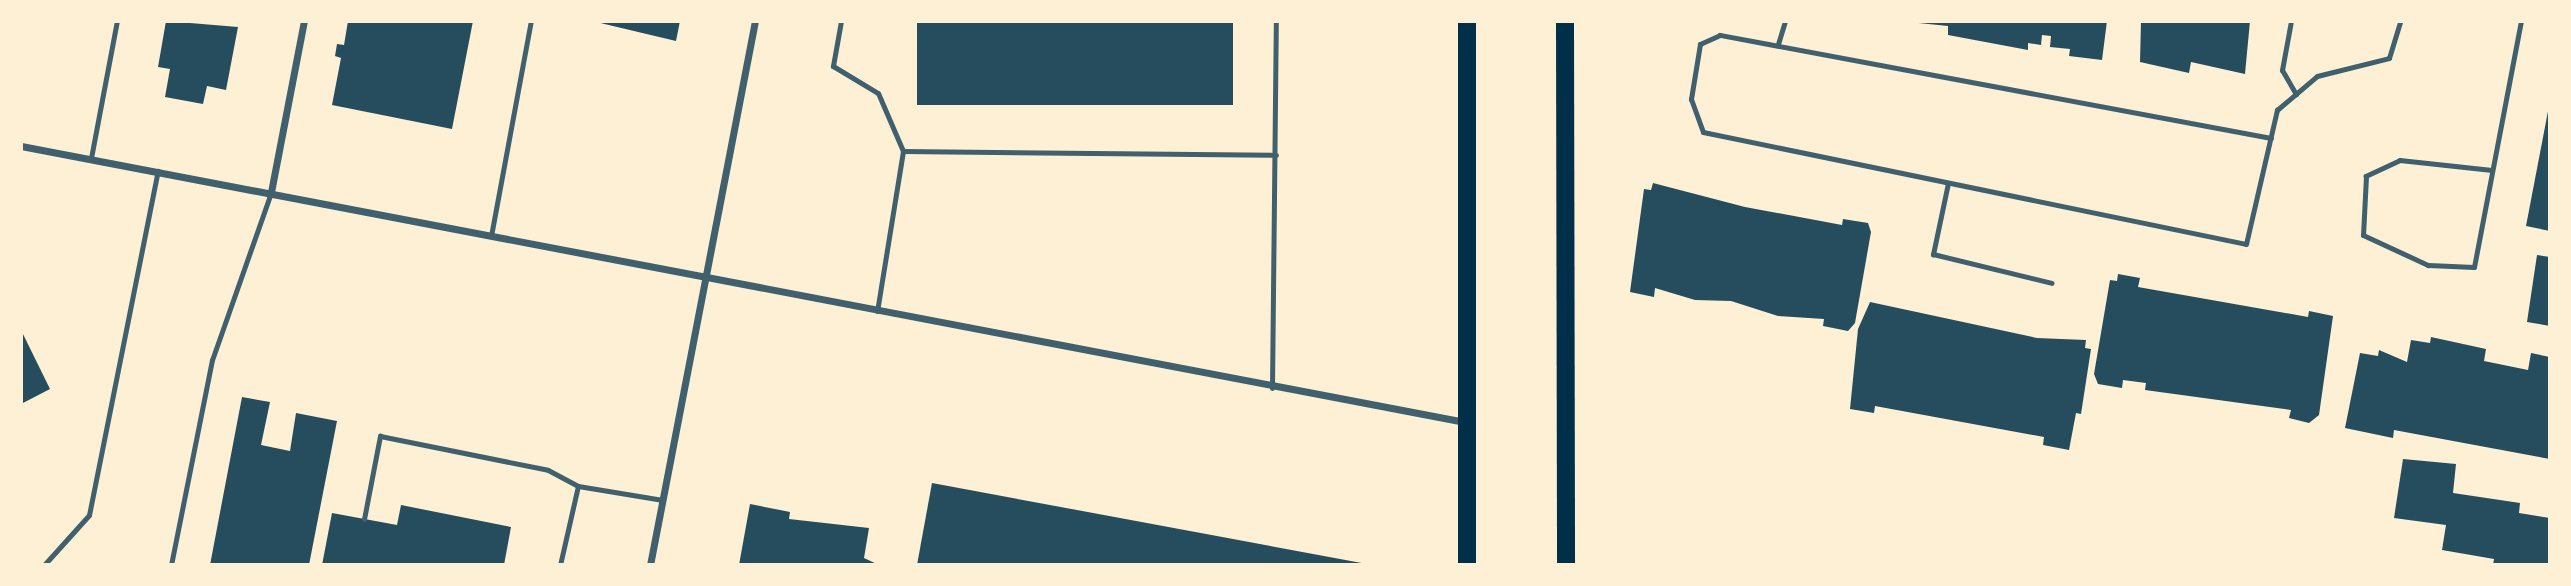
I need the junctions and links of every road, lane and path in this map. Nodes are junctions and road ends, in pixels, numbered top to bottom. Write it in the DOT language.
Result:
graph roads {
  1 [pos="117,21"];
  2 [pos="304,21"];
  3 [pos="531,21"];
  4 [pos="755,21"];
  5 [pos="841,21"];
  6 [pos="1276,21"];
  7 [pos="1466,21"];
  8 [pos="1565,21"];
  9 [pos="1784,21"];
  10 [pos="2291,21"];
  11 [pos="2400,21"];
  12 [pos="2521,21"];
  13 [pos="1778,44"];
  14 [pos="2296,94"];
  15 [pos="2271,138"];
  16 [pos="21,146"];
  17 [pos="903,151"];
  18 [pos="1276,155"];
  19 [pos="91,158"];
  20 [pos="2492,170"];
  21 [pos="158,171"];
  22 [pos="1948,183"];
  23 [pos="271,192"];
  24 [pos="491,236"];
  25 [pos="706,279"];
  26 [pos="2052,283"];
  27 [pos="877,312"];
  28 [pos="1272,388"];
  29 [pos="1465,422"];
  30 [pos="578,486"];
  31 [pos="663,500"];
  32 [pos="364,519"];
  33 [pos="44,565"];
  34 [pos="171,565"];
  35 [pos="559,565"];
  36 [pos="650,565"];
  37 [pos="1467,565"];
  38 [pos="1566,565"];
  1 -- 19 [label="lane"];
  2 -- 23 [label="street"];
  3 -- 24 [label="lane"];
  4 -- 25 [label="street"];
  5 -- 17 [label="lane"];
  6 -- 18 [label="lane"];
  7 -- 29 [label="main road"];
  8 -- 38 [label="main road"];
  9 -- 13 [label="lane"];
  10 -- 14 [label="lane"];
  11 -- 14 [label="lane"];
  12 -- 20 [label="lane"];
  13 -- 15 [label="lane"];
  13 -- 22 [label="lane"];
  14 -- 15 [label="lane"];
  15 -- 22 [label="lane"];
  16 -- 19 [label="street"];
  17 -- 18 [label="lane"];
  17 -- 27 [label="lane"];
  18 -- 28 [label="lane"];
  19 -- 21 [label="street"];
  20 -- 20 [label="lane"];
  21 -- 23 [label="street"];
  21 -- 33 [label="lane"];
  22 -- 26 [label="lane"];
  23 -- 24 [label="street"];
  23 -- 34 [label="lane"];
  24 -- 25 [label="street"];
  25 -- 27 [label="street"];
  25 -- 31 [label="street"];
  27 -- 28 [label="street"];
  28 -- 29 [label="street"];
  29 -- 37 [label="main road"];
  30 -- 31 [label="lane"];
  30 -- 32 [label="lane"];
  30 -- 35 [label="lane"];
  31 -- 36 [label="street"];
}
